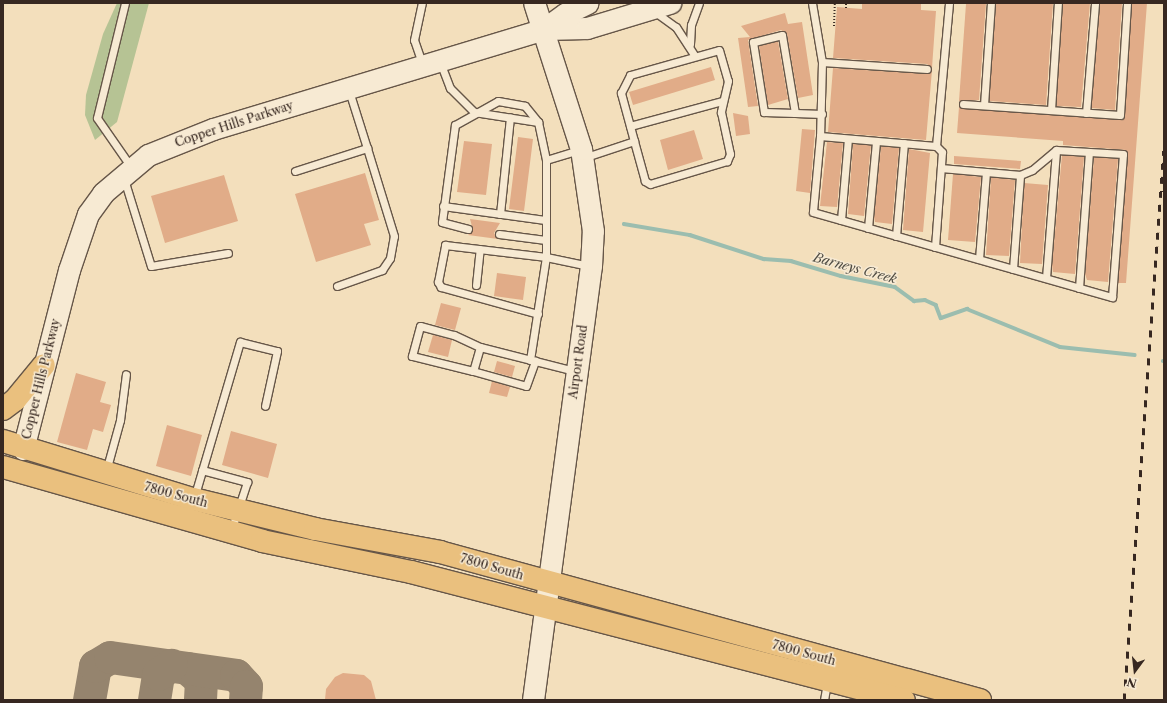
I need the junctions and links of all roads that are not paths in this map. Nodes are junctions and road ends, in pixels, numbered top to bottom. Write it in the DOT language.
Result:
graph roads {
  1 [pos="125,3"];
  2 [pos="422,3"];
  3 [pos="534,3"];
  4 [pos="588,3"];
  5 [pos="670,3"];
  6 [pos="699,3"];
  7 [pos="812,3"];
  8 [pos="949,3"];
  9 [pos="991,3"];
  10 [pos="1058,3"];
  11 [pos="1095,3"];
  12 [pos="1127,3"];
  13 [pos="648,9"];
  14 [pos="544,29"];
  15 [pos="690,44"];
  16 [pos="694,55"];
  17 [pos="822,62"];
  18 [pos="431,63"];
  19 [pos="927,69"];
  20 [pos="349,88"];
  21 [pos="722,101"];
  22 [pos="964,104"];
  23 [pos="984,105"];
  24 [pos="1051,110"];
  25 [pos="474,112"];
  26 [pos="795,113"];
  27 [pos="1086,113"];
  28 [pos="822,114"];
  29 [pos="510,118"];
  30 [pos="538,122"];
  31 [pos="630,126"];
  32 [pos="820,136"];
  33 [pos="848,139"];
  34 [pos="634,141"];
  35 [pos="876,141"];
  36 [pos="904,143"];
  37 [pos="936,146"];
  38 [pos="367,148"];
  39 [pos="1056,150"];
  40 [pos="1089,152"];
  41 [pos="582,154"];
  42 [pos="546,160"];
  43 [pos="941,168"];
  44 [pos="126,171"];
  45 [pos="295,171"];
  46 [pos="986,172"];
  47 [pos="1020,175"];
  48 [pos="443,206"];
  49 [pos="500,214"];
  50 [pos="546,220"];
  51 [pos="841,220"];
  52 [pos="868,228"];
  53 [pos="468,229"];
  54 [pos="499,234"];
  55 [pos="896,236"];
  56 [pos="546,240"];
  57 [pos="936,247"];
  58 [pos="480,249"];
  59 [pos="228,253"];
  60 [pos="546,257"];
  61 [pos="979,259"];
  62 [pos="591,266"];
  63 [pos="1013,269"];
  64 [pos="1046,278"];
  65 [pos="476,285"];
  66 [pos="338,286"];
  67 [pos="1079,288"];
  68 [pos="538,314"];
  69 [pos="480,347"];
  70 [pos="532,360"];
  71 [pos="44,365"];
  72 [pos="473,371"];
  73 [pos="577,372"];
  74 [pos="126,374"];
  75 [pos="265,406"];
  76 [pos="3,409"];
  77 [pos="10,448"];
  78 [pos="3,468"];
  79 [pos="202,470"];
  80 [pos="105,475"];
  81 [pos="189,510"];
  82 [pos="238,511"];
  83 [pos="231,533"];
  84 [pos="549,584"];
  85 [pos="546,608"];
  86 [pos="826,690"];
  87 [pos="533,700"];
  88 [pos="904,700"];
  89 [pos="980,700"];
  1 -- 44 [label="lane"];
  2 -- 18 [label="lane"];
  3 -- 14 [label="main road, Airport Road"];
  4 -- 14 [label="main road, Copper Hills Parkway"];
  5 -- 13 [label="main road, Copper Hills Parkway"];
  6 -- 15 [label="lane"];
  7 -- 17 [label="lane"];
  8 -- 37 [label="lane"];
  9 -- 23 [label="lane"];
  10 -- 24 [label="lane"];
  11 -- 27 [label="lane"];
  12 -- 27 [label="lane"];
  13 -- 14 [label="main road, Copper Hills Parkway"];
  13 -- 15 [label="lane"];
  14 -- 18 [label="main road, Copper Hills Parkway"];
  14 -- 41 [label="main road, Airport Road"];
  15 -- 16 [label="lane"];
  16 -- 21 [label="lane"];
  16 -- 31 [label="lane"];
  17 -- 19 [label="lane"];
  17 -- 28 [label="lane"];
  18 -- 20 [label="main road, Copper Hills Parkway"];
  18 -- 25 [label="lane"];
  20 -- 38 [label="lane"];
  20 -- 44 [label="main road, Copper Hills Parkway"];
  21 -- 31 [label="lane"];
  21 -- 34 [label="lane"];
  22 -- 23 [label="lane"];
  23 -- 24 [label="lane"];
  24 -- 27 [label="lane"];
  25 -- 29 [label="lane"];
  25 -- 30 [label="lane"];
  25 -- 48 [label="lane"];
  26 -- 26 [label="lane"];
  26 -- 28 [label="lane"];
  28 -- 32 [label="lane"];
  29 -- 30 [label="lane"];
  29 -- 49 [label="lane"];
  30 -- 42 [label="lane"];
  31 -- 34 [label="lane"];
  32 -- 33 [label="lane"];
  32 -- 51 [label="lane"];
  33 -- 35 [label="lane"];
  33 -- 51 [label="lane"];
  34 -- 41 [label="lane"];
  35 -- 36 [label="lane"];
  35 -- 52 [label="lane"];
  36 -- 37 [label="lane"];
  36 -- 55 [label="lane"];
  37 -- 43 [label="lane"];
  38 -- 45 [label="lane"];
  38 -- 66 [label="lane"];
  39 -- 40 [label="lane"];
  39 -- 47 [label="lane"];
  39 -- 64 [label="lane"];
  40 -- 67 [label="lane"];
  40 -- 67 [label="lane"];
  41 -- 42 [label="lane"];
  41 -- 62 [label="main road, Airport Road"];
  42 -- 50 [label="lane"];
  43 -- 46 [label="lane"];
  43 -- 57 [label="lane"];
  44 -- 59 [label="lane"];
  44 -- 71 [label="main road, Copper Hills Parkway"];
  46 -- 47 [label="lane"];
  46 -- 61 [label="lane"];
  47 -- 63 [label="lane"];
  48 -- 49 [label="lane"];
  48 -- 53 [label="lane"];
  49 -- 50 [label="lane"];
  50 -- 56 [label="lane"];
  51 -- 52 [label="lane"];
  52 -- 55 [label="lane"];
  54 -- 56 [label="lane"];
  55 -- 57 [label="lane"];
  56 -- 60 [label="lane"];
  57 -- 61 [label="lane"];
  58 -- 60 [label="lane"];
  58 -- 65 [label="lane"];
  58 -- 68 [label="lane"];
  60 -- 62 [label="lane"];
  60 -- 68 [label="lane"];
  61 -- 63 [label="lane"];
  62 -- 73 [label="main road, Airport Road"];
  63 -- 64 [label="lane"];
  64 -- 67 [label="lane"];
  68 -- 70 [label="lane"];
  69 -- 70 [label="lane"];
  69 -- 72 [label="lane"];
  69 -- 72 [label="lane"];
  70 -- 72 [label="lane"];
  70 -- 73 [label="lane"];
  71 -- 76 [label="main road"];
  71 -- 77 [label="main road, Copper Hills Parkway"];
  73 -- 84 [label="main road, Airport Road"];
  74 -- 80 [label="lane"];
  75 -- 79 [label="lane"];
  77 -- 80 [label="main road, 7800 South"];
  78 -- 81 [label="main road, 7800 South"];
  79 -- 81 [label="lane"];
  79 -- 82 [label="lane"];
  80 -- 81 [label="main road, 7800 South"];
  81 -- 82 [label="main road, 7800 South"];
  81 -- 83 [label="main road, 7800 South"];
  82 -- 83 [label="lane"];
  82 -- 84 [label="main road, 7800 South"];
  83 -- 85 [label="main road, 7800 South"];
  84 -- 85 [label="main road, Airport Road"];
  84 -- 89 [label="main road, 7800 South"];
  85 -- 86 [label="main road, 7800 South"];
  85 -- 87 [label="main road, Airport Road"];
  86 -- 88 [label="main road, 7800 South"];
}
